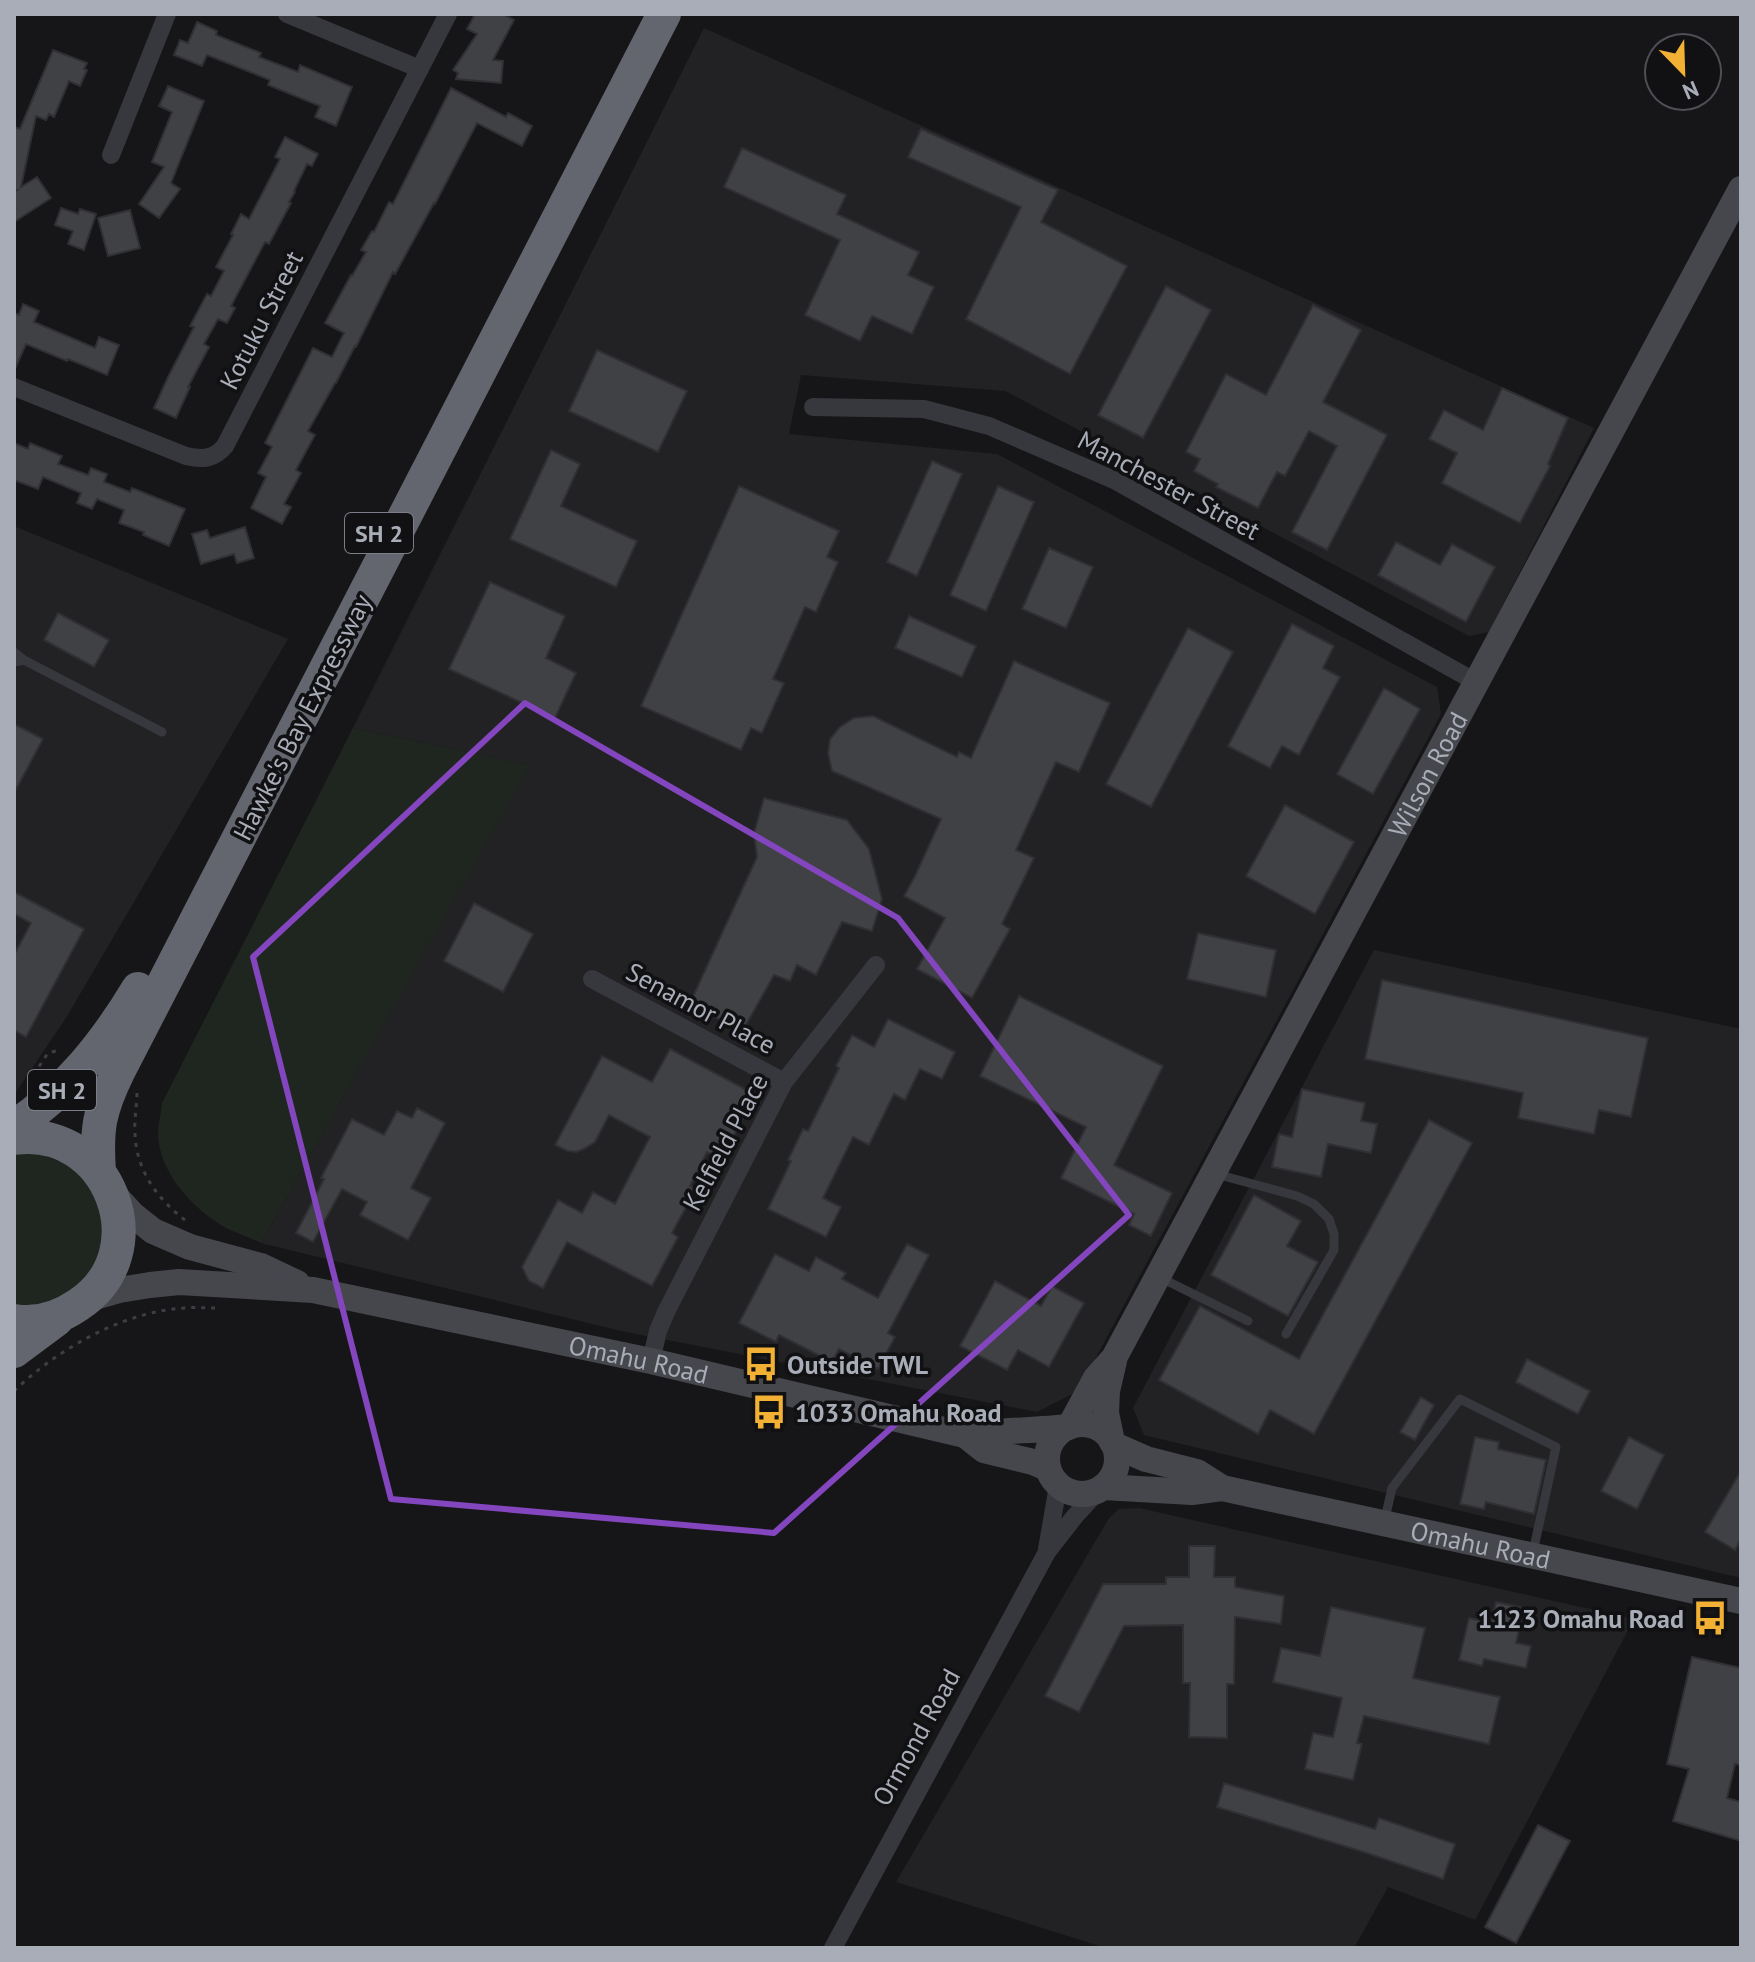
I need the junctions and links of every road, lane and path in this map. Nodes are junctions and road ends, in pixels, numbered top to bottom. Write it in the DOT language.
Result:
graph roads {
  1 [pos="167,14"];
  2 [pos="287,14"];
  3 [pos="448,14"];
  4 [pos="644,14"];
  5 [pos="664,14"];
  6 [pos="420,69"];
  7 [pos="111,155"];
  8 [pos="1741,189"];
  9 [pos="14,387"];
  10 [pos="813,407"];
  11 [pos="14,652"];
  12 [pos="19,661"];
  13 [pos="1476,682"];
  14 [pos="162,732"];
  15 [pos="876,965"];
  16 [pos="592,979"];
  17 [pos="84,1067"];
  18 [pos="118,1072"];
  19 [pos="784,1082"];
  20 [pos="25,1088"];
  21 [pos="14,1127"];
  22 [pos="14,1138"];
  23 [pos="1213,1173"];
  24 [pos="105,1181"];
  25 [pos="189,1222"];
  26 [pos="1157,1277"];
  27 [pos="313,1290"];
  28 [pos="76,1307"];
  29 [pos="225,1307"];
  30 [pos="14,1321"];
  31 [pos="1248,1321"];
  32 [pos="1286,1334"];
  33 [pos="14,1351"];
  34 [pos="1114,1358"];
  35 [pos="651,1361"];
  36 [pos="14,1391"];
  37 [pos="1069,1426"];
  38 [pos="965,1435"];
  39 [pos="1113,1443"];
  40 [pos="1053,1477"];
  41 [pos="1222,1488"];
  42 [pos="1101,1489"];
  43 [pos="1384,1523"];
  44 [pos="1047,1552"];
  45 [pos="1533,1555"];
  46 [pos="1741,1601"];
  47 [pos="833,1948"];
  1 -- 7 [label="street"];
  2 -- 6 [label="street"];
  3 -- 6 [label="street, Kotuku Street"];
  4 -- 17 [label="highway, Hawke's Bay Expressway / SH 2"];
  5 -- 18 [label="highway, Hawke's Bay Expressway / SH 2"];
  6 -- 9 [label="street, Kotuku Street"];
  8 -- 13 [label="main road, Wilson Road"];
  10 -- 13 [label="street, Manchester Street"];
  11 -- 12 [label="lane"];
  12 -- 14 [label="lane"];
  13 -- 23 [label="main road, Wilson Road"];
  15 -- 19 [label="street, Kelfield Place"];
  16 -- 19 [label="street, Senamor Place"];
  17 -- 20 [label="path"];
  17 -- 21 [label="highway, Hawke's Bay Expressway / SH 2"];
  18 -- 24 [label="highway, Hawke's Bay Expressway / SH 2"];
  18 -- 25 [label="path"];
  19 -- 35 [label="street, Kelfield Place"];
  22 -- 24 [label="highway"];
  23 -- 26 [label="main road, Wilson Road"];
  23 -- 32 [label="lane"];
  24 -- 27 [label="main road, Omahu Road"];
  24 -- 28 [label="highway, SH 2"];
  26 -- 31 [label="lane"];
  26 -- 34 [label="main road, Wilson Road"];
  27 -- 28 [label="main road, Omahu Road"];
  27 -- 35 [label="main road, Omahu Road"];
  28 -- 30 [label="highway"];
  28 -- 33 [label="highway, SH 2"];
  29 -- 36 [label="path"];
  34 -- 37 [label="main road, Wilson Road"];
  34 -- 39 [label="main road, Wilson Road"];
  35 -- 38 [label="main road, Omahu Road"];
  37 -- 38 [label="main road, Omahu Road"];
  37 -- 39 [label="main road"];
  37 -- 40 [label="main road"];
  38 -- 40 [label="main road, Omahu Road"];
  39 -- 41 [label="main road, Omahu Road"];
  39 -- 42 [label="main road"];
  40 -- 42 [label="main road"];
  40 -- 44 [label="street, Ormond Road"];
  41 -- 42 [label="main road, Omahu Road"];
  41 -- 43 [label="main road, Omahu Road"];
  42 -- 44 [label="street, Ormond Road"];
  43 -- 45 [label="main road, Omahu Road"];
  43 -- 45 [label="lane"];
  44 -- 47 [label="street, Ormond Road"];
  45 -- 46 [label="main road, Omahu Road"];
}
